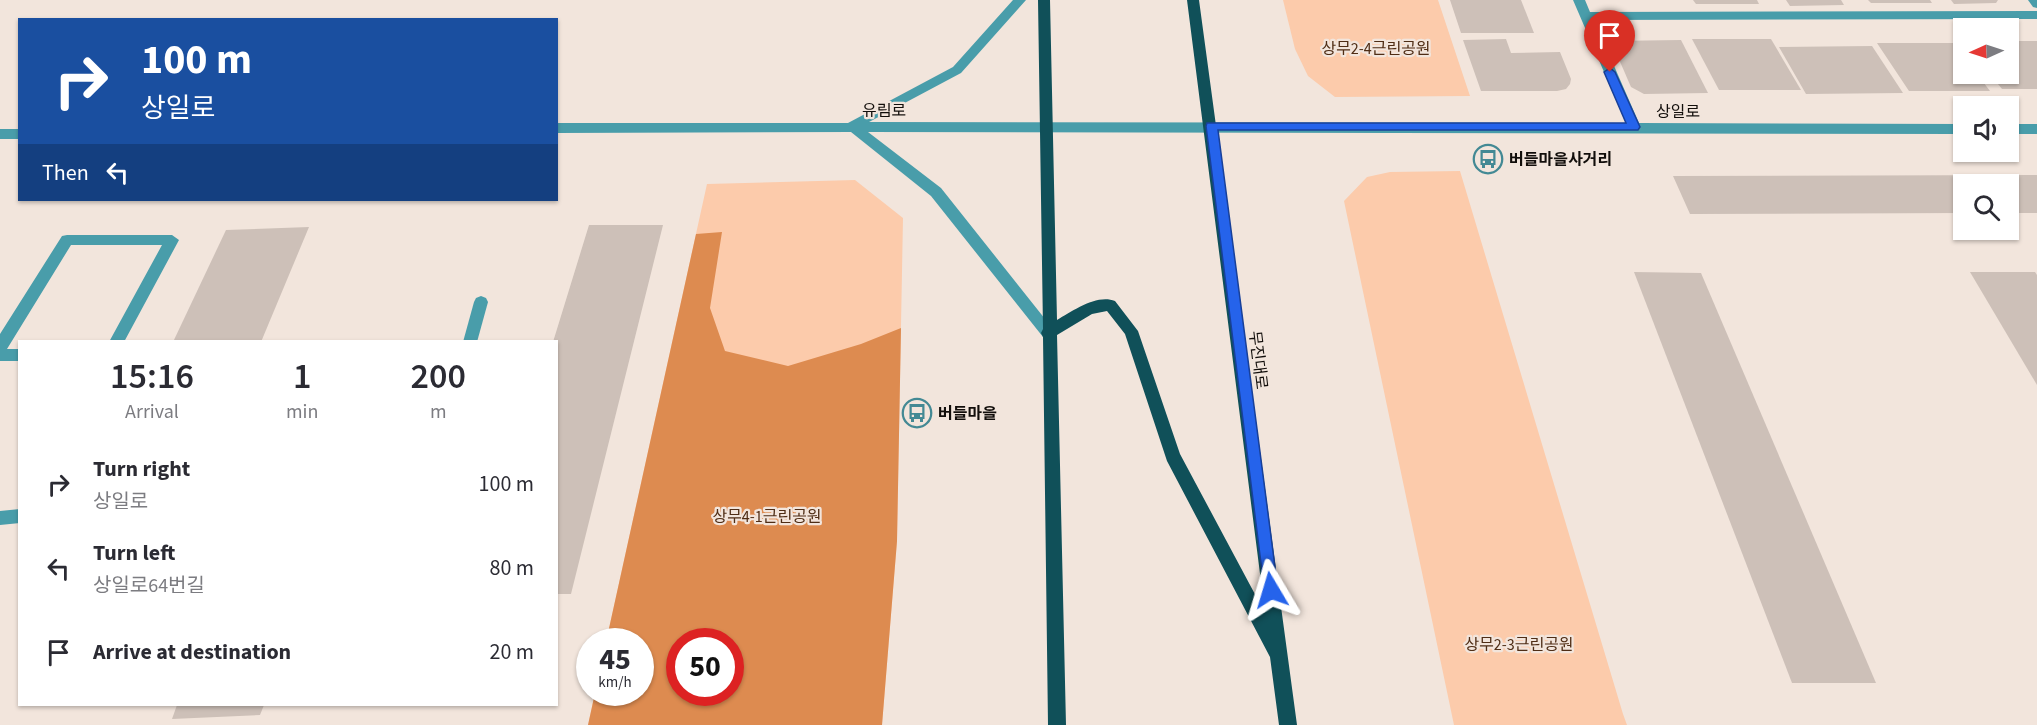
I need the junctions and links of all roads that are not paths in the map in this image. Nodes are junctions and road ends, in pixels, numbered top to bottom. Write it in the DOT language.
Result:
graph roads {
  1 [pos="1020,0"];
  2 [pos="1044,0"];
  3 [pos="1193,0"];
  4 [pos="1579,0"];
  5 [pos="2037,15"];
  6 [pos="1586,16"];
  7 [pos="852,126"];
  8 [pos="1048,126"];
  9 [pos="1212,126"];
  10 [pos="1634,127"];
  11 [pos="558,128"];
  12 [pos="1953,129"];
  13 [pos="2019,129"];
  14 [pos="2037,129"];
  15 [pos="0,134"];
  16 [pos="18,134"];
  17 [pos="481,302"];
  18 [pos="1048,333"];
  19 [pos="117,340"];
  20 [pos="471,340"];
  21 [pos="0,346"];
  22 [pos="18,355"];
  23 [pos="0,356"];
  24 [pos="1279,658"];
  25 [pos="1058,725"];
  26 [pos="1288,725"];
  1 -- 7 [label="street"];
  2 -- 8 [label="main road"];
  3 -- 9 [label="main road, 무진대로"];
  4 -- 6 [label="street"];
  5 -- 6 [label="street"];
  6 -- 10 [label="street"];
  7 -- 8 [label="street, 유림로"];
  7 -- 11 [label="street, 유림로"];
  7 -- 18 [label="street"];
  8 -- 9 [label="street, 유림로"];
  8 -- 18 [label="main road"];
  9 -- 10 [label="street, 상일로"];
  9 -- 24 [label="main road, 무진대로"];
  10 -- 12 [label="street, 상일로"];
  13 -- 14 [label="street"];
  15 -- 16 [label="street"];
  17 -- 20 [label="street"];
  18 -- 24 [label="main road"];
  18 -- 25 [label="main road"];
  19 -- 21 [label="street"];
  22 -- 23 [label="street"];
  24 -- 26 [label="main road, 무진대로"];
}
